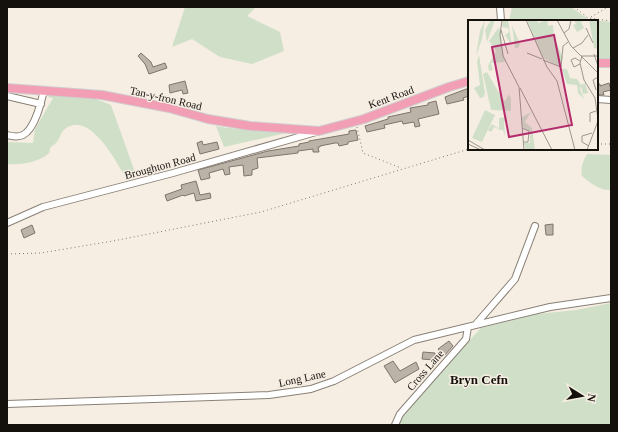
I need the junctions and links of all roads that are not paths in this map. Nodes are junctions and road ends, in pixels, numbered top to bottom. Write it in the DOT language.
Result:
graph roads {
  1 [pos="500,7"];
  2 [pos="501,20"];
  3 [pos="598,63"];
  4 [pos="611,63"];
  5 [pos="468,81"];
  6 [pos="7,88"];
  7 [pos="44,90"];
  8 [pos="7,96"];
  9 [pos="598,99"];
  10 [pos="611,100"];
  11 [pos="41,104"];
  12 [pos="319,131"];
  13 [pos="7,135"];
  14 [pos="7,223"];
  15 [pos="535,226"];
  16 [pos="611,298"];
  17 [pos="476,324"];
  18 [pos="468,327"];
  19 [pos="7,404"];
  20 [pos="395,425"];
  1 -- 2 [label="street"];
  3 -- 4 [label="main road"];
  5 -- 12 [label="main road, Kent Road"];
  6 -- 7 [label="main road, Tan-y-fron Road"];
  7 -- 11 [label="street"];
  7 -- 12 [label="main road, Tan-y-fron Road"];
  8 -- 11 [label="street"];
  9 -- 10 [label="street"];
  11 -- 13 [label="street"];
  12 -- 14 [label="street, Broughton Road"];
  15 -- 17 [label="street"];
  16 -- 17 [label="street, Long Lane"];
  17 -- 18 [label="street, Long Lane"];
  18 -- 19 [label="street, Long Lane"];
  18 -- 20 [label="street, Cross Lane"];
}
